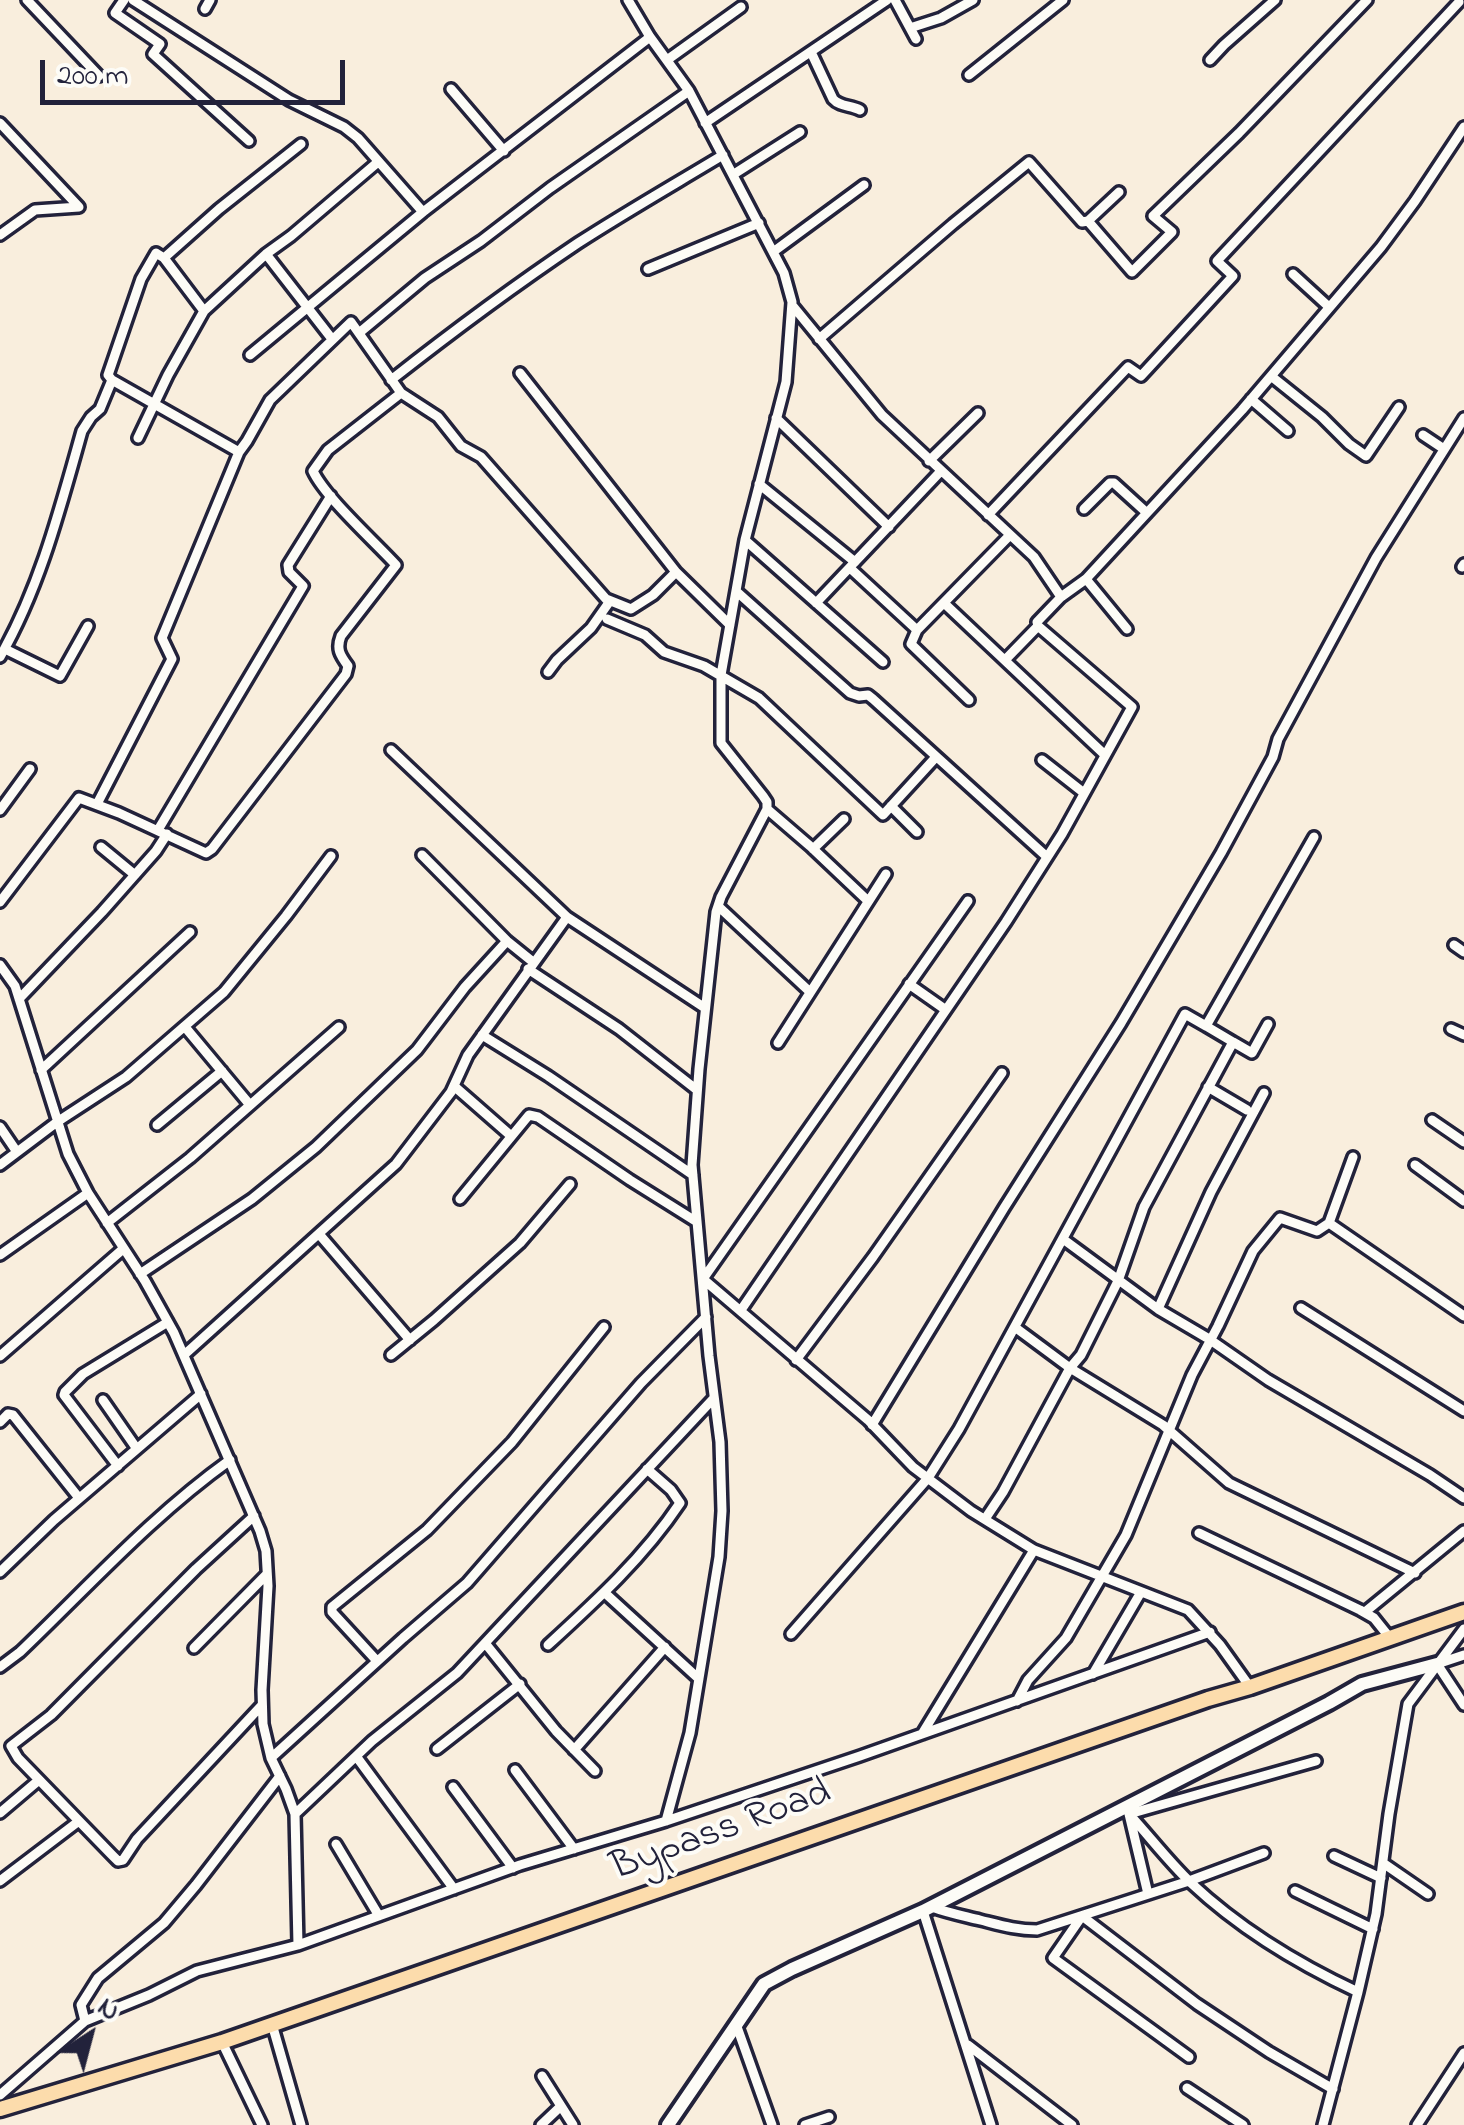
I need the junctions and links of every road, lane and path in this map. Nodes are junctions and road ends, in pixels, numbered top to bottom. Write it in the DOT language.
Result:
graph roads {
  1 [pos="27,0"];
  2 [pos="124,0"];
  3 [pos="133,0"];
  4 [pos="891,0"];
  5 [pos="974,0"];
  6 [pos="1063,0"];
  7 [pos="1276,0"];
  8 [pos="1366,0"];
  9 [pos="631,2"];
  10 [pos="1460,3"];
  11 [pos="741,7"];
  12 [pos="910,28"];
  13 [pos="650,36"];
  14 [pos="916,40"];
  15 [pos="811,52"];
  16 [pos="667,60"];
  17 [pos="1210,60"];
  18 [pos="969,75"];
  19 [pos="99,76"];
  20 [pos="451,89"];
  21 [pos="690,91"];
  22 [pos="860,110"];
  23 [pos="0,123"];
  24 [pos="705,123"];
  25 [pos="1464,127"];
  26 [pos="800,132"];
  27 [pos="249,140"];
  28 [pos="301,144"];
  29 [pos="504,151"];
  30 [pos="724,155"];
  31 [pos="378,162"];
  32 [pos="734,174"];
  33 [pos="864,185"];
  34 [pos="1120,192"];
  35 [pos="423,212"];
  36 [pos="1088,222"];
  37 [pos="758,223"];
  38 [pos="0,235"];
  39 [pos="773,252"];
  40 [pos="266,254"];
  41 [pos="164,258"];
  42 [pos="648,270"];
  43 [pos="1293,274"];
  44 [pos="792,305"];
  45 [pos="1329,307"];
  46 [pos="308,308"];
  47 [pos="204,311"];
  48 [pos="359,333"];
  49 [pos="332,339"];
  50 [pos="819,339"];
  51 [pos="250,356"];
  52 [pos="520,373"];
  53 [pos="1271,376"];
  54 [pos="112,380"];
  55 [pos="391,380"];
  56 [pos="400,393"];
  57 [pos="1251,399"];
  58 [pos="154,405"];
  59 [pos="1399,407"];
  60 [pos="978,414"];
  61 [pos="776,418"];
  62 [pos="1464,418"];
  63 [pos="1288,431"];
  64 [pos="1423,434"];
  65 [pos="138,438"];
  66 [pos="1444,449"];
  67 [pos="238,452"];
  68 [pos="929,461"];
  69 [pos="940,472"];
  70 [pos="760,484"];
  71 [pos="331,496"];
  72 [pos="1084,508"];
  73 [pos="1147,513"];
  74 [pos="988,515"];
  75 [pos="889,527"];
  76 [pos="1010,535"];
  77 [pos="745,540"];
  78 [pos="852,565"];
  79 [pos="676,572"];
  80 [pos="1086,579"];
  81 [pos="736,591"];
  82 [pos="1061,597"];
  83 [pos="610,601"];
  84 [pos="816,603"];
  85 [pos="944,603"];
  86 [pos="606,619"];
  87 [pos="730,625"];
  88 [pos="88,626"];
  89 [pos="1038,626"];
  90 [pos="1128,628"];
  91 [pos="918,630"];
  92 [pos="2,653"];
  93 [pos="1005,660"];
  94 [pos="883,662"];
  95 [pos="548,672"];
  96 [pos="721,675"];
  97 [pos="970,700"];
  98 [pos="391,750"];
  99 [pos="1105,755"];
  100 [pos="936,757"];
  101 [pos="1042,760"];
  102 [pos="30,769"];
  103 [pos="1084,793"];
  104 [pos="96,804"];
  105 [pos="891,806"];
  106 [pos="0,810"];
  107 [pos="767,810"];
  108 [pos="844,820"];
  109 [pos="162,832"];
  110 [pos="917,832"];
  111 [pos="1314,837"];
  112 [pos="101,847"];
  113 [pos="813,849"];
  114 [pos="422,855"];
  115 [pos="331,856"];
  116 [pos="1047,857"];
  117 [pos="886,874"];
  118 [pos="135,875"];
  119 [pos="868,901"];
  120 [pos="968,901"];
  121 [pos="0,902"];
  122 [pos="718,906"];
  123 [pos="567,917"];
  124 [pos="190,932"];
  125 [pos="508,941"];
  126 [pos="1454,945"];
  127 [pos="1464,952"];
  128 [pos="531,966"];
  129 [pos="2,972"];
  130 [pos="909,984"];
  131 [pos="810,992"];
  132 [pos="19,998"];
  133 [pos="705,1008"];
  134 [pos="946,1010"];
  135 [pos="1268,1024"];
  136 [pos="1206,1026"];
  137 [pos="185,1027"];
  138 [pos="339,1027"];
  139 [pos="1451,1029"];
  140 [pos="1464,1035"];
  141 [pos="482,1036"];
  142 [pos="1233,1042"];
  143 [pos="778,1043"];
  144 [pos="41,1070"];
  145 [pos="222,1071"];
  146 [pos="1002,1072"];
  147 [pos="454,1086"];
  148 [pos="1208,1087"];
  149 [pos="698,1090"];
  150 [pos="1264,1093"];
  151 [pos="250,1104"];
  152 [pos="1247,1110"];
  153 [pos="1432,1120"];
  154 [pos="57,1122"];
  155 [pos="156,1125"];
  156 [pos="0,1127"];
  157 [pos="510,1135"];
  158 [pos="1464,1142"];
  159 [pos="17,1152"];
  160 [pos="1353,1157"];
  161 [pos="0,1165"];
  162 [pos="1415,1166"];
  163 [pos="693,1176"];
  164 [pos="570,1184"];
  165 [pos="88,1193"];
  166 [pos="460,1199"];
  167 [pos="1464,1201"];
  168 [pos="697,1222"];
  169 [pos="1329,1223"];
  170 [pos="108,1224"];
  171 [pos="319,1234"];
  172 [pos="1062,1239"];
  173 [pos="123,1248"];
  174 [pos="0,1255"];
  175 [pos="140,1274"];
  176 [pos="703,1279"];
  177 [pos="1118,1281"];
  178 [pos="1301,1308"];
  179 [pos="1158,1309"];
  180 [pos="741,1310"];
  181 [pos="1464,1316"];
  182 [pos="706,1317"];
  183 [pos="168,1322"];
  184 [pos="604,1327"];
  185 [pos="1016,1328"];
  186 [pos="1210,1339"];
  187 [pos="410,1340"];
  188 [pos="184,1355"];
  189 [pos="391,1355"];
  190 [pos="0,1356"];
  191 [pos="796,1360"];
  192 [pos="1070,1368"];
  193 [pos="201,1394"];
  194 [pos="714,1398"];
  195 [pos="103,1400"];
  196 [pos="1464,1411"];
  197 [pos="0,1422"];
  198 [pos="872,1424"];
  199 [pos="1168,1430"];
  200 [pos="137,1449"];
  201 [pos="230,1460"];
  202 [pos="118,1466"];
  203 [pos="647,1470"];
  204 [pos="928,1478"];
  205 [pos="79,1498"];
  206 [pos="1464,1498"];
  207 [pos="254,1516"];
  208 [pos="985,1519"];
  209 [pos="1464,1531"];
  210 [pos="1199,1533"];
  211 [pos="1034,1550"];
  212 [pos="0,1572"];
  213 [pos="1414,1573"];
  214 [pos="268,1574"];
  215 [pos="1100,1577"];
  216 [pos="1141,1592"];
  217 [pos="606,1593"];
  218 [pos="1365,1612"];
  219 [pos="1464,1612"];
  220 [pos="1464,1629"];
  221 [pos="1210,1632"];
  222 [pos="791,1634"];
  223 [pos="1390,1638"];
  224 [pos="485,1643"];
  225 [pos="548,1644"];
  226 [pos="664,1646"];
  227 [pos="194,1648"];
  228 [pos="1464,1654"];
  229 [pos="376,1662"];
  230 [pos="1437,1664"];
  231 [pos="0,1667"];
  232 [pos="1093,1674"];
  233 [pos="699,1679"];
  234 [pos="520,1684"];
  235 [pos="1250,1688"];
  236 [pos="1017,1701"];
  237 [pos="262,1705"];
  238 [pos="1464,1705"];
  239 [pos="922,1734"];
  240 [pos="11,1746"];
  241 [pos="437,1749"];
  242 [pos="574,1750"];
  243 [pos="0,1753"];
  244 [pos="356,1756"];
  245 [pos="270,1758"];
  246 [pos="1316,1762"];
  247 [pos="515,1770"];
  248 [pos="595,1771"];
  249 [pos="280,1776"];
  250 [pos="39,1780"];
  251 [pos="453,1786"];
  252 [pos="1128,1810"];
  253 [pos="0,1813"];
  254 [pos="294,1814"];
  255 [pos="78,1821"];
  256 [pos="666,1821"];
  257 [pos="336,1844"];
  258 [pos="574,1849"];
  259 [pos="1264,1853"];
  260 [pos="1334,1856"];
  261 [pos="1383,1863"];
  262 [pos="513,1868"];
  263 [pos="1381,1878"];
  264 [pos="0,1880"];
  265 [pos="1189,1881"];
  266 [pos="454,1889"];
  267 [pos="1295,1891"];
  268 [pos="1148,1894"];
  269 [pos="1428,1894"];
  270 [pos="927,1909"];
  271 [pos="379,1916"];
  272 [pos="1082,1916"];
  273 [pos="1373,1929"];
  274 [pos="298,1945"];
  275 [pos="1358,1992"];
  276 [pos="85,2021"];
  277 [pos="272,2024"];
  278 [pos="736,2024"];
  279 [pos="222,2042"];
  280 [pos="966,2044"];
  281 [pos="1464,2053"];
  282 [pos="1190,2057"];
  283 [pos="542,2076"];
  284 [pos="1187,2088"];
  285 [pos="1333,2089"];
  286 [pos="0,2095"];
  287 [pos="561,2106"];
  288 [pos="0,2109"];
  289 [pos="830,2117"];
  290 [pos="262,2125"];
  291 [pos="301,2125"];
  292 [pos="540,2125"];
  293 [pos="574,2125"];
  294 [pos="668,2125"];
  295 [pos="772,2125"];
  296 [pos="804,2125"];
  297 [pos="991,2125"];
  298 [pos="1072,2125"];
  299 [pos="1243,2125"];
  300 [pos="1324,2125"];
  301 [pos="1417,2125"];
  1 -- 19 [label="street"];
  2 -- 27 [label="street"];
  3 -- 31 [label="street"];
  4 -- 12 [label="street"];
  4 -- 15 [label="street"];
  5 -- 12 [label="street"];
  6 -- 18 [label="street"];
  7 -- 17 [label="street"];
  8 -- 36 [label="street"];
  9 -- 13 [label="street"];
  10 -- 74 [label="street"];
  11 -- 16 [label="street"];
  12 -- 14 [label="street"];
  13 -- 16 [label="street"];
  13 -- 29 [label="street"];
  15 -- 22 [label="street"];
  15 -- 24 [label="street"];
  16 -- 21 [label="street"];
  20 -- 29 [label="street"];
  21 -- 24 [label="street"];
  21 -- 48 [label="street"];
  23 -- 38 [label="street"];
  24 -- 30 [label="street"];
  25 -- 45 [label="street"];
  26 -- 32 [label="street"];
  28 -- 41 [label="street"];
  29 -- 35 [label="street"];
  30 -- 32 [label="street"];
  30 -- 55 [label="street"];
  31 -- 35 [label="street"];
  31 -- 40 [label="street"];
  32 -- 37 [label="street"];
  33 -- 39 [label="street"];
  34 -- 36 [label="street"];
  35 -- 46 [label="street"];
  36 -- 50 [label="street"];
  37 -- 39 [label="street"];
  37 -- 42 [label="street"];
  39 -- 44 [label="street"];
  40 -- 46 [label="street"];
  40 -- 47 [label="street"];
  41 -- 47 [label="street"];
  41 -- 54 [label="street"];
  43 -- 45 [label="street"];
  44 -- 50 [label="street"];
  44 -- 61 [label="street"];
  45 -- 53 [label="street"];
  46 -- 49 [label="street"];
  46 -- 51 [label="street"];
  47 -- 58 [label="street"];
  48 -- 49 [label="street"];
  48 -- 55 [label="street"];
  49 -- 67 [label="street"];
  50 -- 68 [label="street"];
  52 -- 79 [label="street"];
  53 -- 57 [label="street"];
  53 -- 59 [label="street"];
  54 -- 58 [label="street"];
  54 -- 92 [label="street"];
  55 -- 56 [label="street"];
  56 -- 71 [label="street"];
  56 -- 83 [label="street"];
  57 -- 63 [label="street"];
  57 -- 73 [label="street"];
  58 -- 65 [label="street"];
  58 -- 67 [label="street"];
  60 -- 68 [label="street"];
  61 -- 70 [label="street"];
  61 -- 75 [label="street"];
  62 -- 66 [label="street"];
  64 -- 66 [label="street"];
  66 -- 198 [label="street"];
  67 -- 104 [label="street"];
  68 -- 69 [label="street"];
  69 -- 74 [label="street"];
  69 -- 75 [label="street"];
  70 -- 77 [label="street"];
  70 -- 78 [label="street"];
  71 -- 109 [label="street"];
  71 -- 109 [label="street"];
  72 -- 73 [label="street"];
  73 -- 80 [label="street"];
  74 -- 76 [label="street"];
  75 -- 78 [label="street"];
  76 -- 82 [label="street"];
  76 -- 85 [label="street"];
  77 -- 81 [label="street"];
  77 -- 84 [label="street"];
  78 -- 84 [label="street"];
  78 -- 91 [label="street"];
  79 -- 83 [label="street"];
  79 -- 87 [label="street"];
  80 -- 82 [label="street"];
  80 -- 90 [label="street"];
  81 -- 87 [label="street"];
  81 -- 100 [label="street"];
  82 -- 89 [label="street"];
  83 -- 95 [label="street"];
  84 -- 94 [label="street"];
  85 -- 91 [label="street"];
  85 -- 93 [label="street"];
  86 -- 96 [label="street"];
  87 -- 96 [label="street"];
  88 -- 92 [label="street"];
  89 -- 93 [label="street"];
  89 -- 99 [label="street"];
  91 -- 97 [label="street"];
  93 -- 99 [label="street"];
  96 -- 105 [label="street"];
  96 -- 107 [label="street"];
  98 -- 123 [label="street"];
  99 -- 103 [label="street"];
  100 -- 105 [label="street"];
  100 -- 116 [label="street"];
  101 -- 103 [label="street"];
  102 -- 106 [label="street"];
  103 -- 116 [label="street"];
  104 -- 109 [label="street"];
  104 -- 121 [label="street"];
  105 -- 110 [label="street"];
  107 -- 113 [label="street"];
  107 -- 122 [label="street"];
  108 -- 113 [label="street"];
  109 -- 118 [label="street"];
  111 -- 136 [label="street"];
  112 -- 118 [label="street"];
  113 -- 119 [label="street"];
  114 -- 125 [label="street"];
  115 -- 137 [label="street"];
  116 -- 134 [label="street"];
  117 -- 119 [label="street"];
  118 -- 132 [label="street"];
  119 -- 131 [label="street"];
  120 -- 130 [label="street"];
  122 -- 131 [label="street"];
  122 -- 133 [label="street"];
  123 -- 128 [label="street"];
  123 -- 133 [label="street"];
  124 -- 144 [label="street"];
  125 -- 128 [label="street"];
  125 -- 175 [label="street"];
  126 -- 127 [label="street"];
  128 -- 141 [label="street"];
  128 -- 149 [label="street"];
  129 -- 132 [label="street"];
  130 -- 134 [label="street"];
  130 -- 176 [label="street"];
  131 -- 143 [label="street"];
  132 -- 144 [label="street"];
  133 -- 149 [label="street"];
  134 -- 180 [label="street"];
  135 -- 142 [label="street"];
  136 -- 142 [label="street"];
  136 -- 172 [label="street"];
  137 -- 145 [label="street"];
  137 -- 154 [label="street"];
  138 -- 151 [label="street"];
  139 -- 140 [label="street"];
  141 -- 147 [label="street"];
  141 -- 163 [label="street"];
  142 -- 148 [label="street"];
  144 -- 154 [label="street"];
  145 -- 151 [label="street"];
  145 -- 155 [label="street"];
  146 -- 191 [label="street"];
  147 -- 157 [label="street"];
  147 -- 171 [label="street"];
  148 -- 152 [label="street"];
  148 -- 177 [label="street"];
  149 -- 163 [label="street"];
  150 -- 179 [label="street"];
  151 -- 170 [label="street"];
  153 -- 158 [label="street"];
  154 -- 159 [label="street"];
  154 -- 165 [label="street"];
  156 -- 159 [label="street"];
  157 -- 166 [label="street"];
  157 -- 168 [label="street"];
  159 -- 161 [label="street"];
  160 -- 169 [label="street"];
  162 -- 167 [label="street"];
  163 -- 168 [label="street"];
  164 -- 187 [label="street"];
  165 -- 170 [label="street"];
  165 -- 174 [label="street"];
  168 -- 176 [label="street"];
  169 -- 181 [label="street"];
  169 -- 186 [label="street"];
  170 -- 173 [label="street"];
  171 -- 187 [label="street"];
  171 -- 188 [label="street"];
  172 -- 177 [label="street"];
  172 -- 185 [label="street"];
  173 -- 175 [label="street"];
  173 -- 190 [label="street"];
  175 -- 183 [label="street"];
  176 -- 180 [label="street"];
  176 -- 182 [label="street"];
  177 -- 179 [label="street"];
  177 -- 192 [label="street"];
  178 -- 196 [label="street"];
  179 -- 186 [label="street"];
  180 -- 191 [label="street"];
  182 -- 194 [label="street"];
  182 -- 229 [label="street"];
  183 -- 188 [label="street"];
  183 -- 202 [label="street"];
  184 -- 229 [label="street"];
  185 -- 192 [label="street"];
  185 -- 204 [label="street"];
  186 -- 199 [label="street"];
  186 -- 206 [label="street"];
  187 -- 189 [label="street"];
  188 -- 193 [label="street"];
  191 -- 198 [label="street"];
  192 -- 199 [label="street"];
  192 -- 208 [label="street"];
  193 -- 200 [label="street"];
  193 -- 201 [label="street"];
  194 -- 203 [label="street"];
  194 -- 233 [label="street"];
  195 -- 200 [label="street"];
  197 -- 205 [label="street"];
  198 -- 204 [label="street"];
  199 -- 213 [label="street"];
  199 -- 215 [label="street"];
  200 -- 202 [label="street"];
  201 -- 207 [label="street"];
  201 -- 231 [label="street"];
  202 -- 205 [label="street"];
  203 -- 217 [label="street"];
  203 -- 224 [label="street"];
  204 -- 208 [label="street"];
  204 -- 222 [label="street"];
  205 -- 212 [label="street"];
  207 -- 214 [label="street"];
  207 -- 240 [label="street"];
  208 -- 211 [label="street"];
  209 -- 213 [label="street"];
  210 -- 218 [label="street"];
  211 -- 215 [label="street"];
  211 -- 239 [label="street"];
  213 -- 218 [label="street"];
  214 -- 227 [label="street"];
  214 -- 237 [label="street"];
  215 -- 216 [label="street"];
  215 -- 236 [label="street"];
  216 -- 221 [label="street"];
  216 -- 232 [label="street"];
  217 -- 225 [label="street"];
  217 -- 226 [label="street"];
  218 -- 223 [label="street"];
  219 -- 223 [label="main road, Bypass Road"];
  220 -- 230 [label="street"];
  221 -- 232 [label="street"];
  221 -- 235 [label="street"];
  223 -- 235 [label="main road, Bypass Road"];
  224 -- 234 [label="street"];
  224 -- 244 [label="street"];
  226 -- 233 [label="street"];
  226 -- 242 [label="street"];
  228 -- 230 [label="street"];
  229 -- 245 [label="street"];
  230 -- 238 [label="street"];
  230 -- 252 [label="street"];
  230 -- 261 [label="street"];
  232 -- 236 [label="street"];
  233 -- 256 [label="street"];
  234 -- 241 [label="street"];
  234 -- 242 [label="street"];
  235 -- 277 [label="main road, Bypass Road"];
  236 -- 239 [label="street"];
  237 -- 245 [label="street"];
  237 -- 255 [label="street"];
  239 -- 256 [label="street"];
  240 -- 243 [label="street"];
  240 -- 250 [label="street"];
  242 -- 248 [label="street"];
  244 -- 254 [label="street"];
  244 -- 266 [label="street"];
  245 -- 249 [label="street"];
  246 -- 252 [label="street"];
  247 -- 258 [label="street"];
  249 -- 254 [label="street"];
  249 -- 276 [label="street"];
  250 -- 253 [label="street"];
  250 -- 255 [label="street"];
  251 -- 262 [label="street"];
  252 -- 265 [label="street"];
  252 -- 268 [label="street"];
  252 -- 270 [label="street"];
  254 -- 274 [label="street"];
  255 -- 264 [label="street"];
  256 -- 258 [label="street"];
  257 -- 271 [label="street"];
  258 -- 262 [label="street"];
  259 -- 265 [label="street"];
  260 -- 263 [label="street"];
  261 -- 263 [label="street"];
  261 -- 269 [label="street"];
  262 -- 266 [label="street"];
  263 -- 273 [label="street"];
  265 -- 268 [label="street"];
  265 -- 275 [label="street"];
  266 -- 271 [label="street"];
  267 -- 273 [label="street"];
  268 -- 272 [label="street"];
  270 -- 272 [label="street"];
  270 -- 278 [label="street"];
  270 -- 280 [label="street"];
  271 -- 274 [label="street"];
  272 -- 282 [label="street"];
  272 -- 285 [label="street"];
  273 -- 275 [label="street"];
  274 -- 276 [label="street"];
  275 -- 285 [label="street"];
  276 -- 286 [label="street"];
  277 -- 279 [label="main road, Bypass Road"];
  277 -- 291 [label="street"];
  278 -- 294 [label="street"];
  278 -- 295 [label="street"];
  279 -- 288 [label="main road, Bypass Road"];
  279 -- 290 [label="street"];
  280 -- 297 [label="street"];
  280 -- 298 [label="street"];
  281 -- 301 [label="street"];
  283 -- 287 [label="street"];
  284 -- 299 [label="street"];
  285 -- 300 [label="street"];
  287 -- 292 [label="street"];
  287 -- 293 [label="street"];
  289 -- 296 [label="street"];
}
